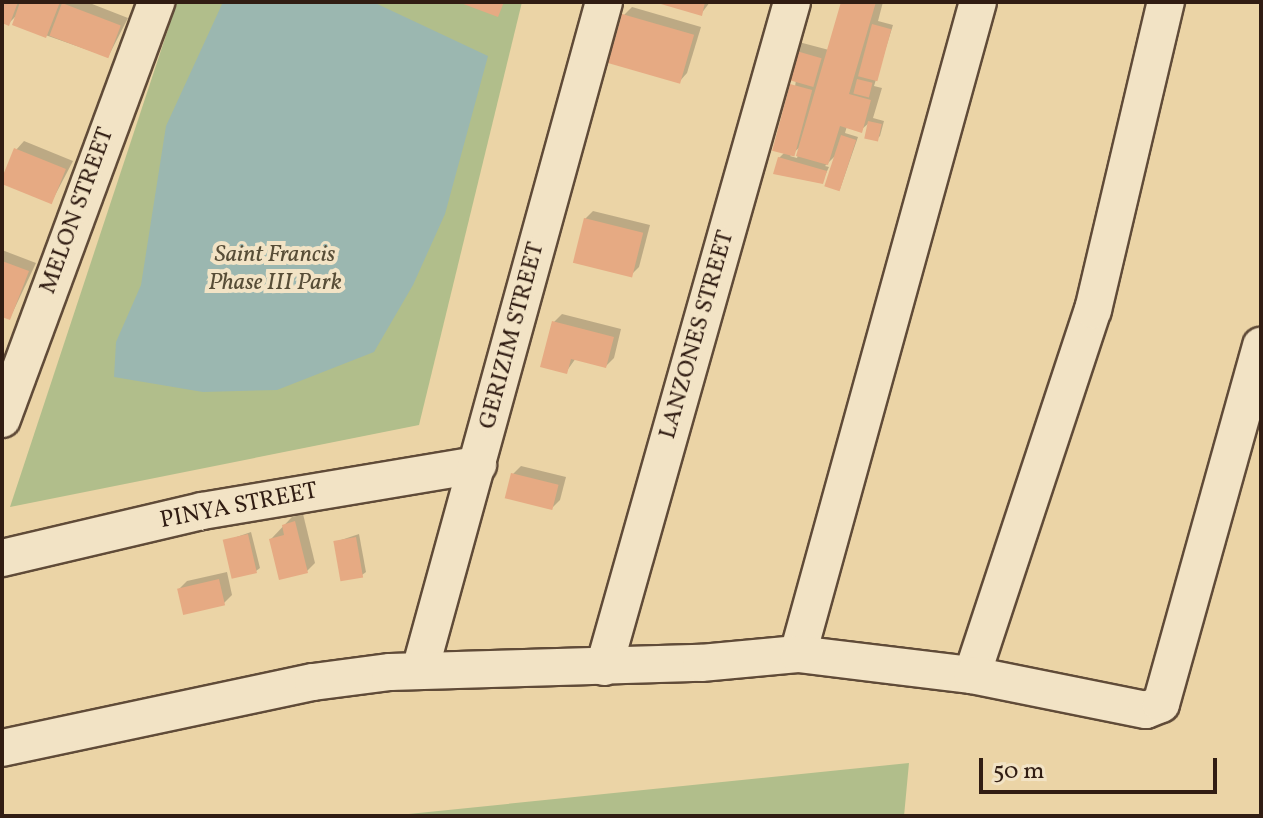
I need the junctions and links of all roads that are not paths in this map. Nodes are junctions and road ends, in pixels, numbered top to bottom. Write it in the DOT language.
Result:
graph roads {
  1 [pos="156,2"];
  2 [pos="604,2"];
  3 [pos="792,2"];
  4 [pos="978,2"];
  5 [pos="1166,2"];
  6 [pos="1261,346"];
  7 [pos="2,419"];
  8 [pos="478,465"];
  9 [pos="2,558"];
  10 [pos="798,654"];
  11 [pos="604,667"];
  12 [pos="420,670"];
  13 [pos="972,675"];
  14 [pos="2,748"];
  1 -- 7 [label="street, MELON STREET"];
  2 -- 8 [label="street, GERIZIM STREET"];
  3 -- 11 [label="street, LANZONES STREET"];
  4 -- 10 [label="street"];
  5 -- 13 [label="street"];
  6 -- 13 [label="street"];
  8 -- 9 [label="street, PINYA STREET"];
  8 -- 12 [label="street, GERIZIM STREET"];
  10 -- 11 [label="street"];
  10 -- 13 [label="street"];
  11 -- 12 [label="street"];
  12 -- 14 [label="street"];
}
